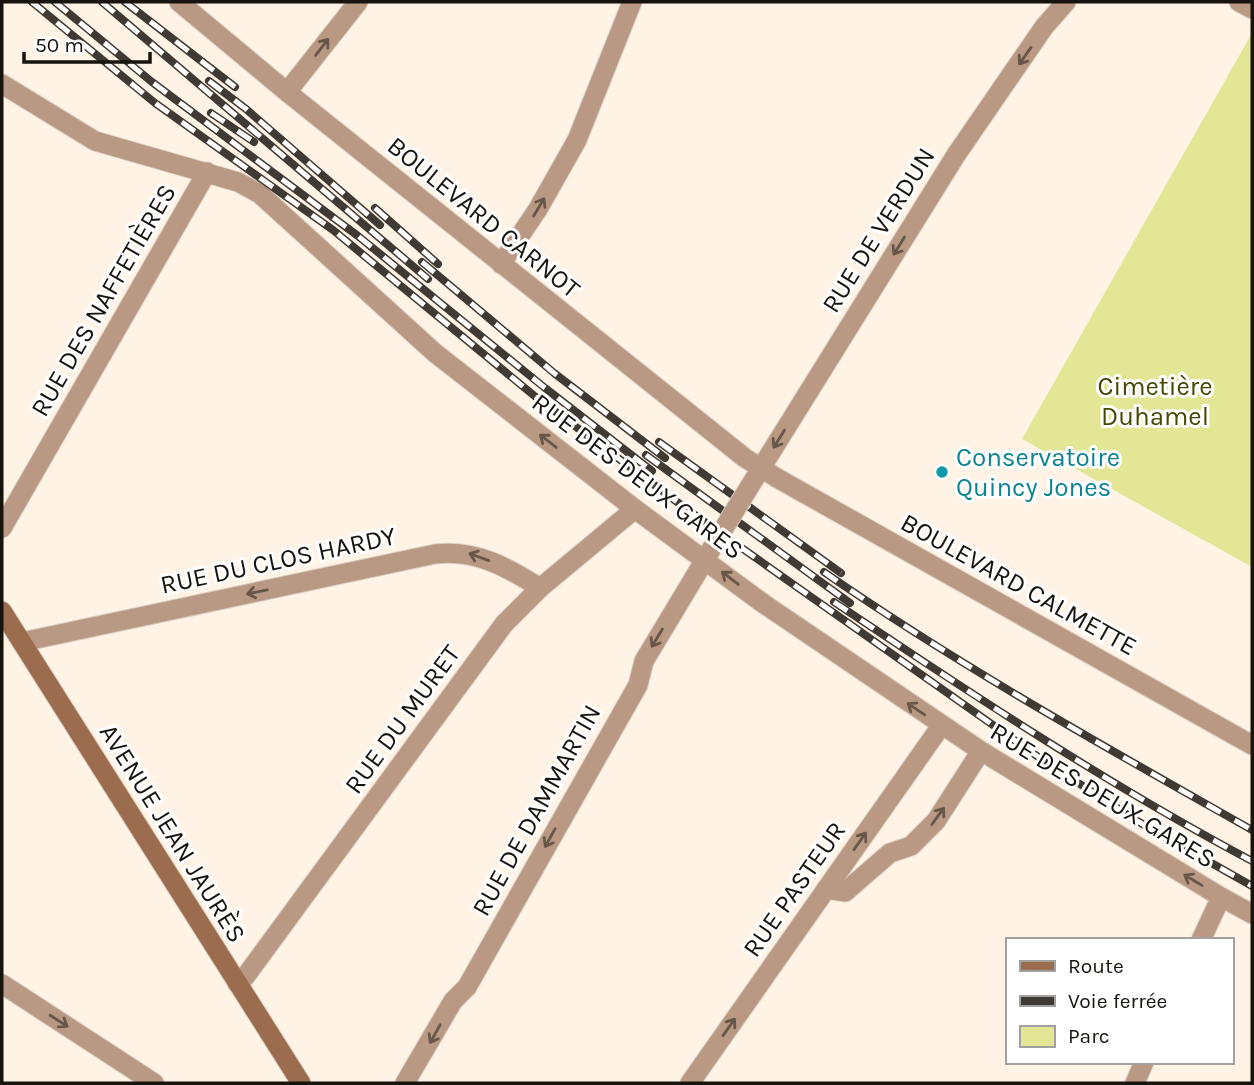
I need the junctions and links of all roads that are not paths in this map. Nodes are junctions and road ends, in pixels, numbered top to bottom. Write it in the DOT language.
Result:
graph roads {
  1 [pos="179,2"];
  2 [pos="358,2"];
  3 [pos="632,2"];
  4 [pos="1066,2"];
  5 [pos="1239,2"];
  6 [pos="1252,9"];
  7 [pos="2,84"];
  8 [pos="286,93"];
  9 [pos="207,172"];
  10 [pos="501,264"];
  11 [pos="761,467"];
  12 [pos="635,509"];
  13 [pos="2,528"];
  14 [pos="716,541"];
  15 [pos="705,559"];
  16 [pos="540,587"];
  17 [pos="2,611"];
  18 [pos="22,642"];
  19 [pos="942,726"];
  20 [pos="1252,745"];
  21 [pos="981,751"];
  22 [pos="826,888"];
  23 [pos="1221,897"];
  24 [pos="1252,914"];
  25 [pos="1202,938"];
  26 [pos="237,983"];
  27 [pos="2,984"];
  28 [pos="1143,1064"];
  29 [pos="154,1083"];
  30 [pos="301,1083"];
  31 [pos="405,1083"];
  32 [pos="690,1083"];
  33 [pos="1135,1083"];
  1 -- 8 [label="street, BOULEVARD CARNOT"];
  8 -- 2 [label="street, one-way"];
  10 -- 3 [label="street, one-way"];
  4 -- 11 [label="street, RUE DE VERDUN, one-way"];
  5 -- 6 [label="street"];
  7 -- 9 [label="street, RUE DES DEUX GARES"];
  8 -- 10 [label="street, BOULEVARD CARNOT"];
  12 -- 9 [label="street, RUE DES DEUX GARES, one-way"];
  9 -- 13 [label="street, RUE DES NAFFETIÈRES"];
  10 -- 11 [label="street, BOULEVARD CARNOT"];
  11 -- 14 [label="street, RUE DE VERDUN, bridge"];
  11 -- 20 [label="street, BOULEVARD CALMETTE"];
  12 -- 15 [label="street, RUE DES DEUX GARES"];
  12 -- 16 [label="street, RUE DU MURET"];
  14 -- 15 [label="street, RUE DE DAMMARTIN"];
  19 -- 15 [label="street, RUE DES DEUX GARES, one-way"];
  15 -- 31 [label="street, RUE DE DAMMARTIN, one-way"];
  16 -- 18 [label="street, RUE DU CLOS HARDY, one-way"];
  16 -- 26 [label="street, RUE DU MURET"];
  17 -- 18 [label="main road, AVENUE JEAN JAURÈS"];
  18 -- 26 [label="main road, AVENUE JEAN JAURÈS"];
  19 -- 21 [label="street, RUE DES DEUX GARES"];
  22 -- 19 [label="street, RUE PASTEUR, one-way"];
  22 -- 21 [label="street, one-way"];
  23 -- 21 [label="street, RUE DES DEUX GARES, one-way"];
  32 -- 22 [label="street, RUE PASTEUR, one-way"];
  23 -- 24 [label="street, RUE DES DEUX GARES"];
  23 -- 25 [label="street"];
  26 -- 30 [label="main road, AVENUE JEAN JAURÈS"];
  27 -- 29 [label="street, one-way"];
  28 -- 33 [label="street"];
}
